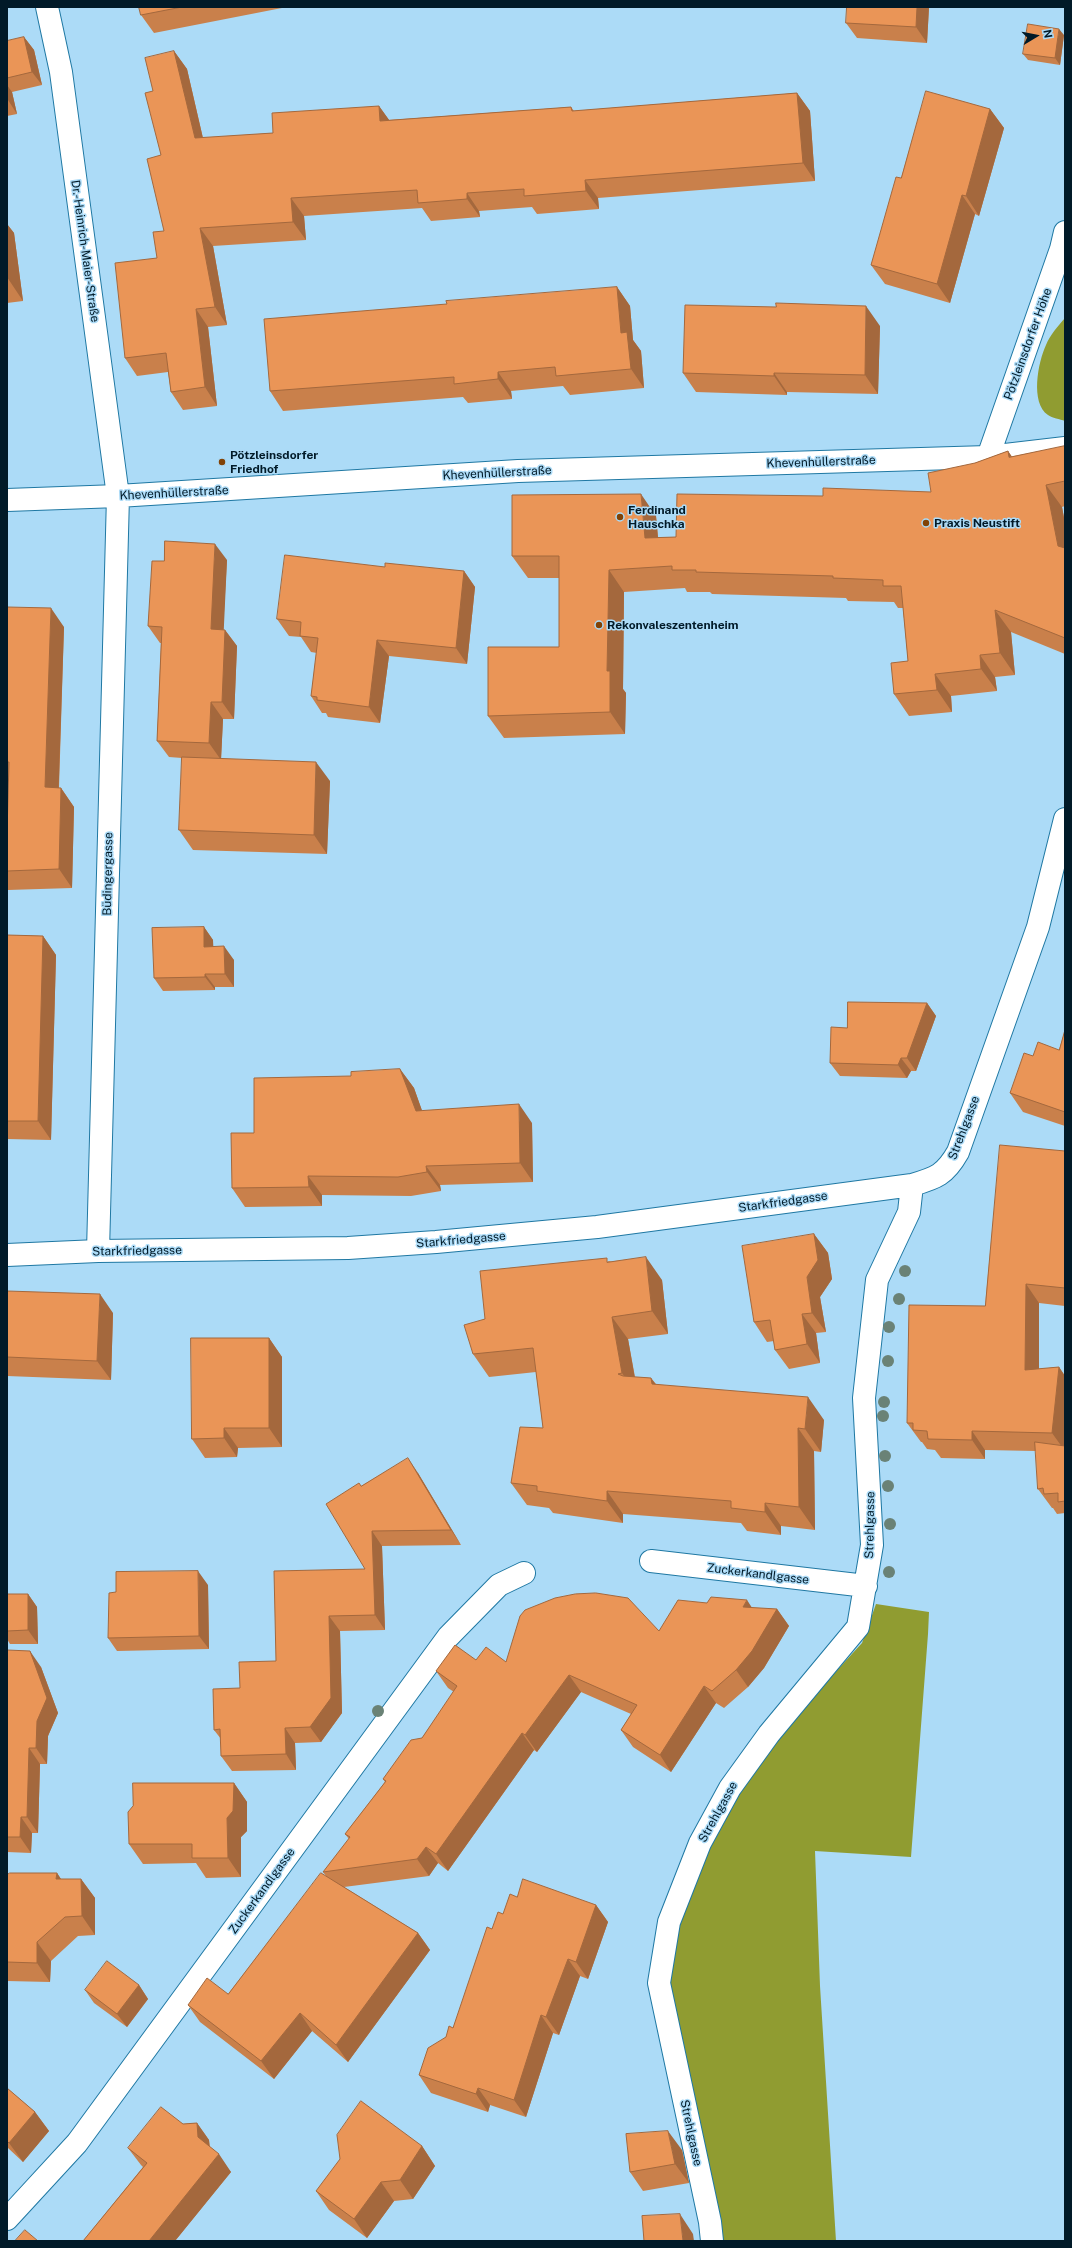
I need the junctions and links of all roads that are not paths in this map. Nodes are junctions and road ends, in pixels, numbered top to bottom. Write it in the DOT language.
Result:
graph roads {
  1 [pos="47,7"];
  2 [pos="1065,232"];
  3 [pos="1065,448"];
  4 [pos="988,457"];
  5 [pos="118,496"];
  6 [pos="7,500"];
  7 [pos="1065,819"];
  8 [pos="912,1185"];
  9 [pos="98,1251"];
  10 [pos="7,1255"];
  11 [pos="651,1561"];
  12 [pos="524,1573"];
  13 [pos="866,1586"];
  14 [pos="7,2219"];
  15 [pos="712,2241"];
  1 -- 5 [label="street, Dr.-Heinrich-Maier-Straße"];
  2 -- 4 [label="street, Pötzleinsdorfer Höhe"];
  3 -- 4 [label="street, Khevenhüllerstraße"];
  4 -- 5 [label="street, Khevenhüllerstraße"];
  5 -- 6 [label="street, Khevenhüllerstraße"];
  5 -- 9 [label="street, Büdingergasse"];
  7 -- 8 [label="street, Strehlgasse"];
  8 -- 9 [label="street, Starkfriedgasse"];
  8 -- 13 [label="street, Strehlgasse"];
  9 -- 10 [label="street, Starkfriedgasse"];
  11 -- 13 [label="street, Zuckerkandlgasse"];
  12 -- 14 [label="street, Zuckerkandlgasse"];
  13 -- 15 [label="street, Strehlgasse"];
}
